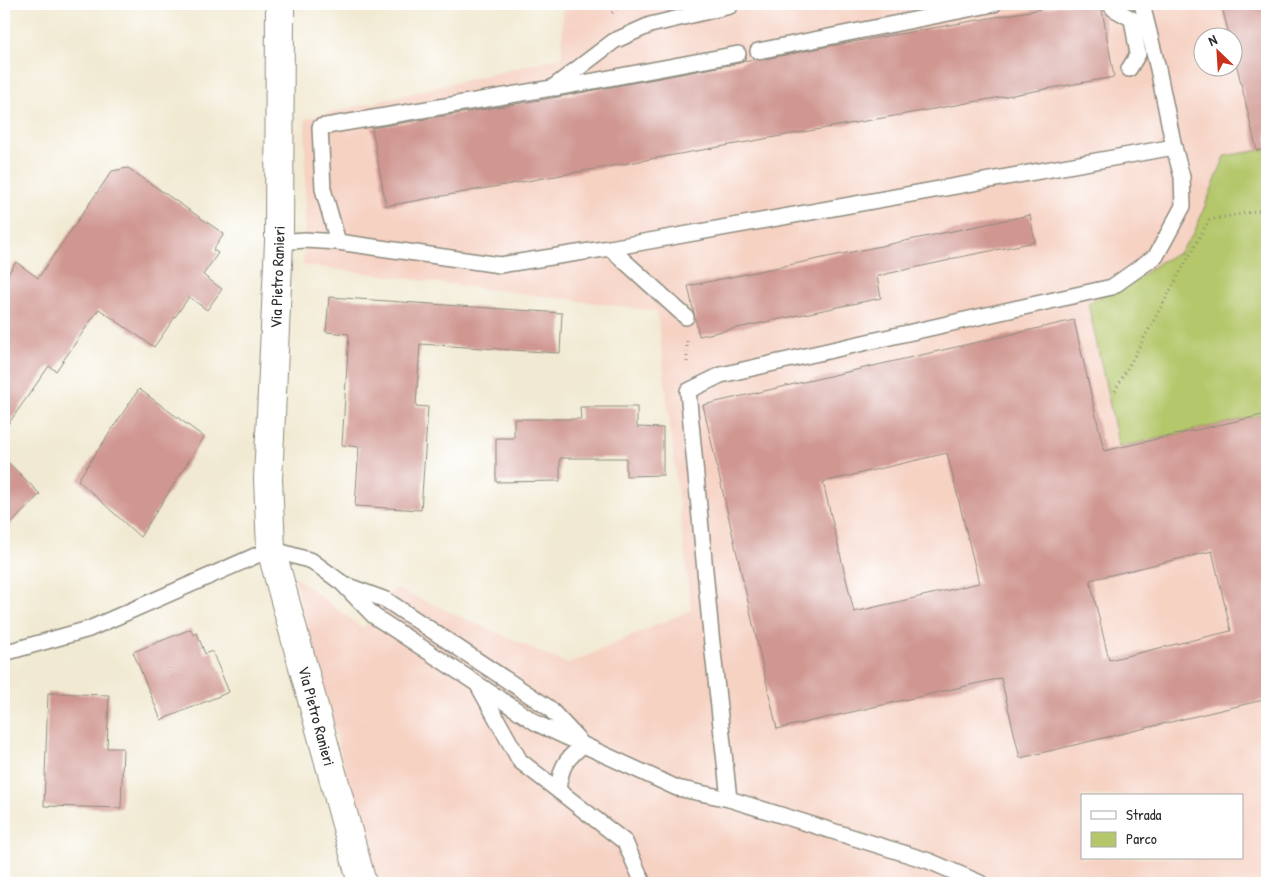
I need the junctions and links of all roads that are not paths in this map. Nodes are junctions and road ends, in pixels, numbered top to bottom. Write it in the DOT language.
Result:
graph roads {
  1 [pos="280,4"];
  2 [pos="994,4"];
  3 [pos="1110,4"];
  4 [pos="1142,4"];
  5 [pos="730,6"];
  6 [pos="758,50"];
  7 [pos="738,54"];
  8 [pos="1129,69"];
  9 [pos="552,88"];
  10 [pos="1174,147"];
  11 [pos="279,242"];
  12 [pos="338,242"];
  13 [pos="610,248"];
  14 [pos="686,318"];
  15 [pos="271,549"];
  16 [pos="342,583"];
  17 [pos="4,653"];
  18 [pos="477,684"];
  19 [pos="583,745"];
  20 [pos="558,790"];
  21 [pos="729,799"];
  22 [pos="362,883"];
  23 [pos="643,883"];
  24 [pos="980,883"];
  1 -- 11 [label="street, Via Pietro Ranieri"];
  2 -- 6 [label="lane"];
  3 -- 8 [label="lane"];
  4 -- 10 [label="lane"];
  5 -- 9 [label="lane"];
  7 -- 9 [label="lane"];
  9 -- 12 [label="lane"];
  10 -- 13 [label="lane"];
  10 -- 21 [label="lane"];
  11 -- 12 [label="lane"];
  11 -- 15 [label="street, Via Pietro Ranieri"];
  12 -- 13 [label="lane"];
  13 -- 14 [label="lane"];
  15 -- 16 [label="lane"];
  15 -- 17 [label="lane"];
  15 -- 22 [label="street, Via Pietro Ranieri"];
  16 -- 18 [label="lane"];
  16 -- 19 [label="lane"];
  18 -- 19 [label="lane"];
  18 -- 20 [label="lane"];
  19 -- 20 [label="lane"];
  19 -- 21 [label="lane"];
  20 -- 23 [label="lane"];
  21 -- 24 [label="lane"];
}
